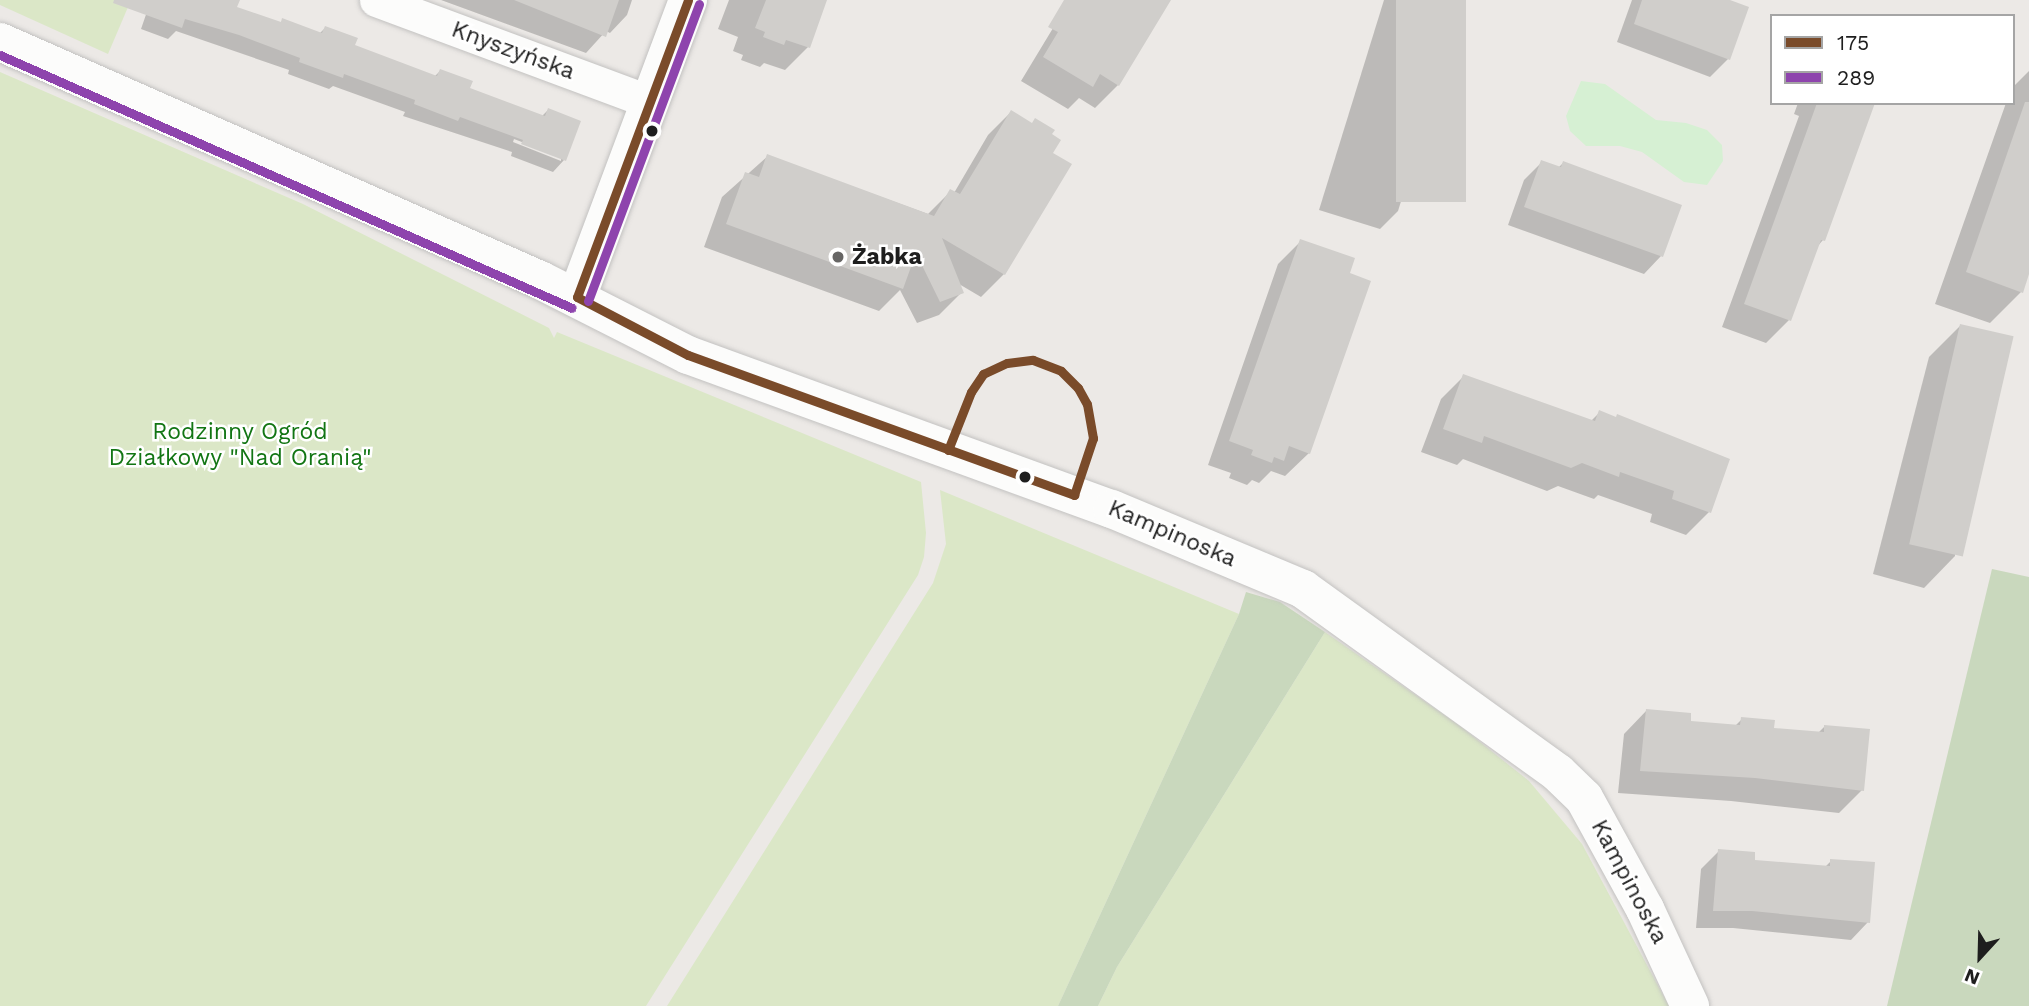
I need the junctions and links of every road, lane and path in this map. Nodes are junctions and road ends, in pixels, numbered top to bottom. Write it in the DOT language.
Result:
graph roads {
  1 [pos="376,0"];
  2 [pos="688,0"];
  3 [pos="0,42"];
  4 [pos="650,103"];
  5 [pos="577,297"];
  6 [pos="1690,1006"];
  1 -- 4 [label="street, Knyszyńska"];
  2 -- 4 [label="street"];
  3 -- 5 [label="street, Kampinoska"];
  4 -- 5 [label="street"];
  5 -- 6 [label="street, Kampinoska"];
}
